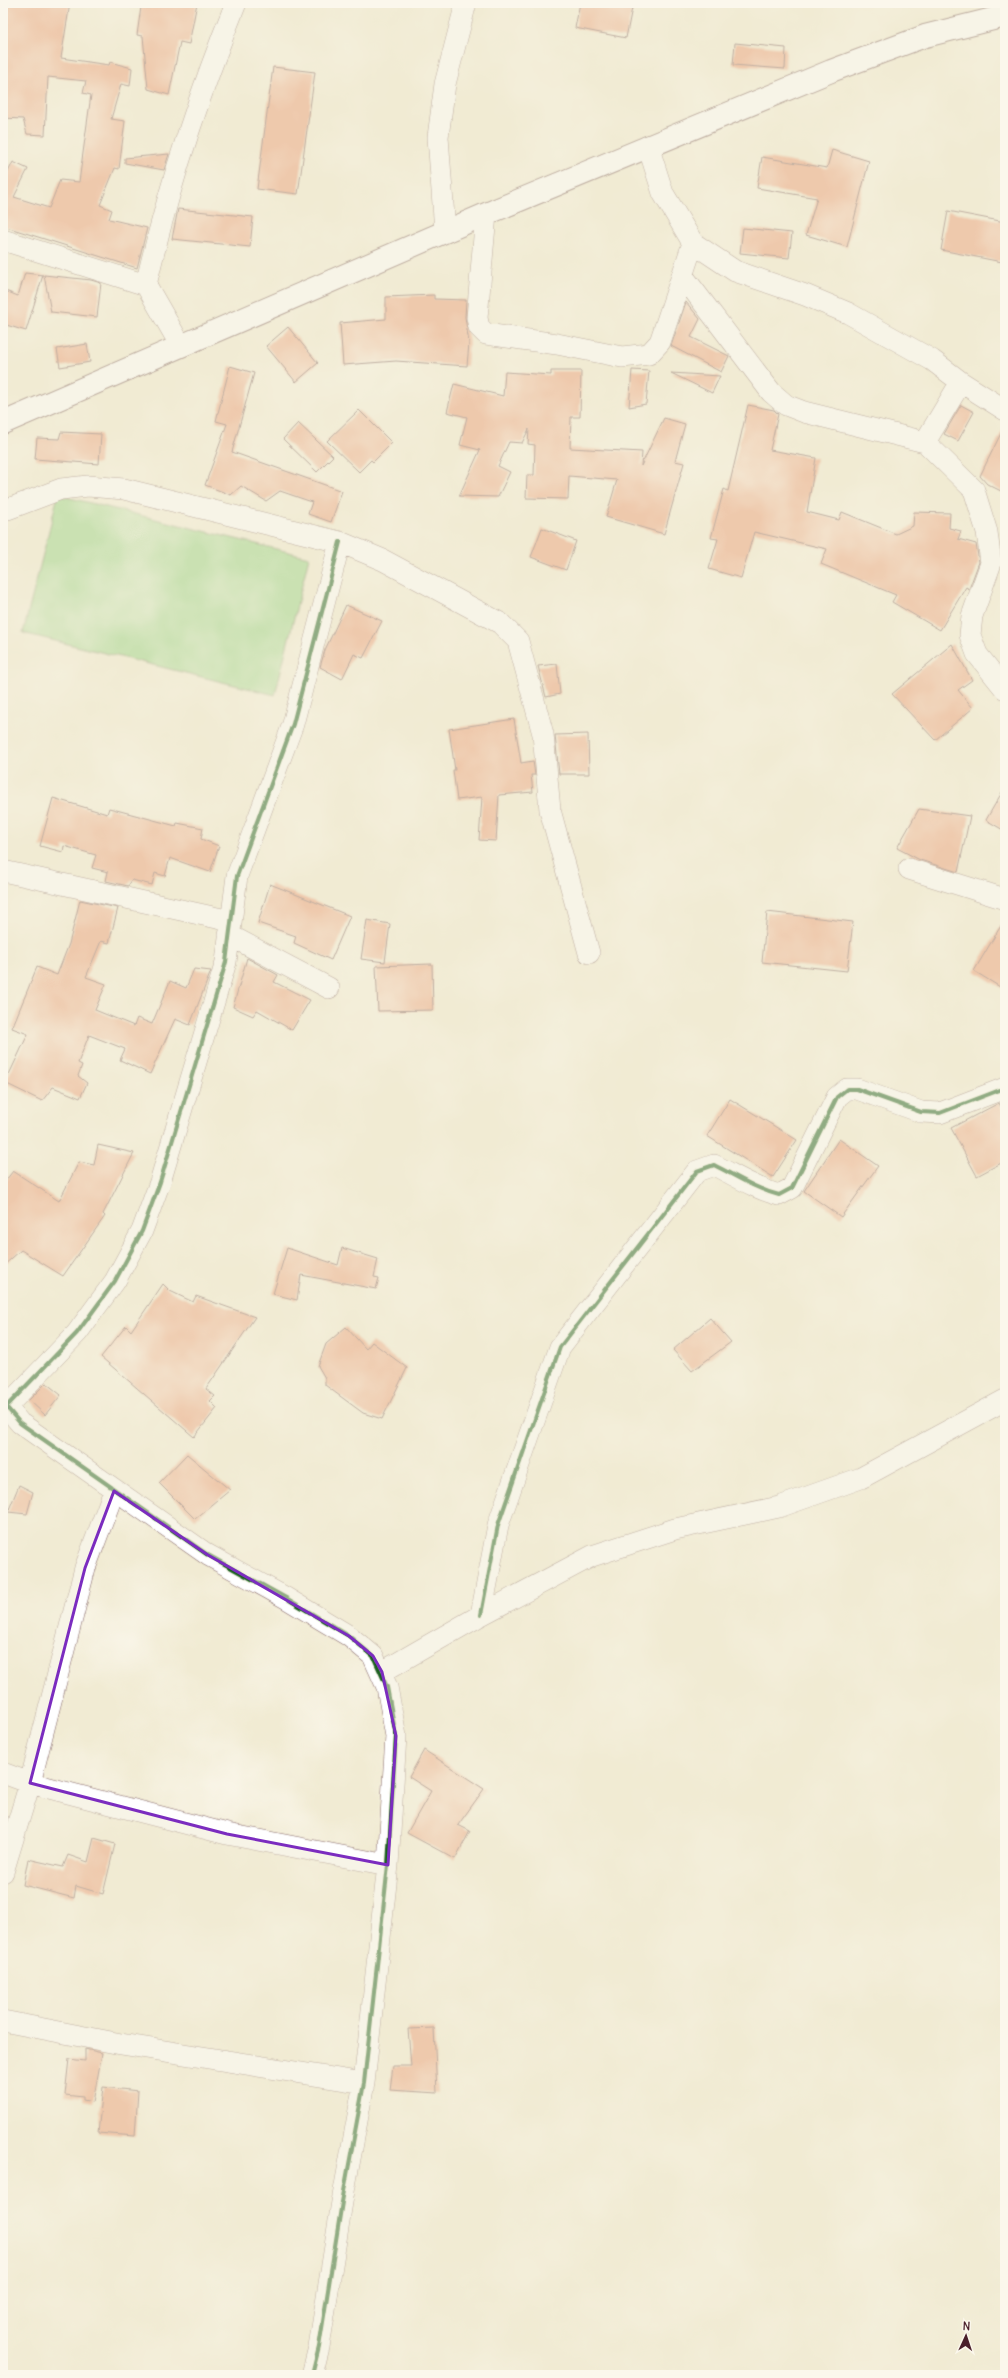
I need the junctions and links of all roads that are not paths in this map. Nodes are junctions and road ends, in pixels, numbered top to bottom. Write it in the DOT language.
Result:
graph roads {
  1 [pos="236,3"];
  2 [pos="466,3"];
  3 [pos="1005,16"];
  4 [pos="648,146"];
  5 [pos="486,214"];
  6 [pos="445,231"];
  7 [pos="3,240"];
  8 [pos="693,243"];
  9 [pos="683,276"];
  10 [pos="146,285"];
  11 [pos="181,346"];
  12 [pos="961,382"];
  13 [pos="1005,410"];
  14 [pos="3,423"];
  15 [pos="925,442"];
  16 [pos="3,508"];
  17 [pos="340,542"];
  18 [pos="1005,689"];
  19 [pos="909,869"];
  20 [pos="3,871"];
  21 [pos="1005,899"];
  22 [pos="230,928"];
  23 [pos="589,953"];
  24 [pos="329,988"];
  25 [pos="1005,1088"];
  26 [pos="1005,1400"];
  27 [pos="5,1405"];
  28 [pos="114,1491"];
  29 [pos="481,1615"];
  30 [pos="382,1672"];
  31 [pos="3,1773"];
  32 [pos="30,1783"];
  33 [pos="388,1866"];
  34 [pos="3,1872"];
  35 [pos="3,2021"];
  36 [pos="364,2083"];
  37 [pos="312,2375"];
  1 -- 10 [label="street"];
  2 -- 6 [label="street"];
  3 -- 4 [label="main road"];
  4 -- 5 [label="main road"];
  4 -- 8 [label="street"];
  5 -- 6 [label="main road"];
  5 -- 9 [label="street"];
  6 -- 11 [label="main road"];
  7 -- 10 [label="street"];
  8 -- 9 [label="street"];
  8 -- 12 [label="street"];
  9 -- 15 [label="street"];
  10 -- 11 [label="street"];
  11 -- 14 [label="main road"];
  12 -- 13 [label="street"];
  12 -- 15 [label="street"];
  15 -- 18 [label="street"];
  16 -- 17 [label="street"];
  17 -- 22 [label="street"];
  17 -- 23 [label="street"];
  19 -- 21 [label="street"];
  20 -- 22 [label="street"];
  22 -- 24 [label="street"];
  22 -- 27 [label="street"];
  25 -- 29 [label="street"];
  26 -- 29 [label="street"];
  27 -- 28 [label="street"];
  28 -- 30 [label="street"];
  28 -- 32 [label="street"];
  29 -- 30 [label="street"];
  30 -- 33 [label="street"];
  31 -- 32 [label="street"];
  32 -- 33 [label="street"];
  32 -- 34 [label="street"];
  33 -- 36 [label="street"];
  35 -- 36 [label="street"];
  36 -- 37 [label="street"];
}
